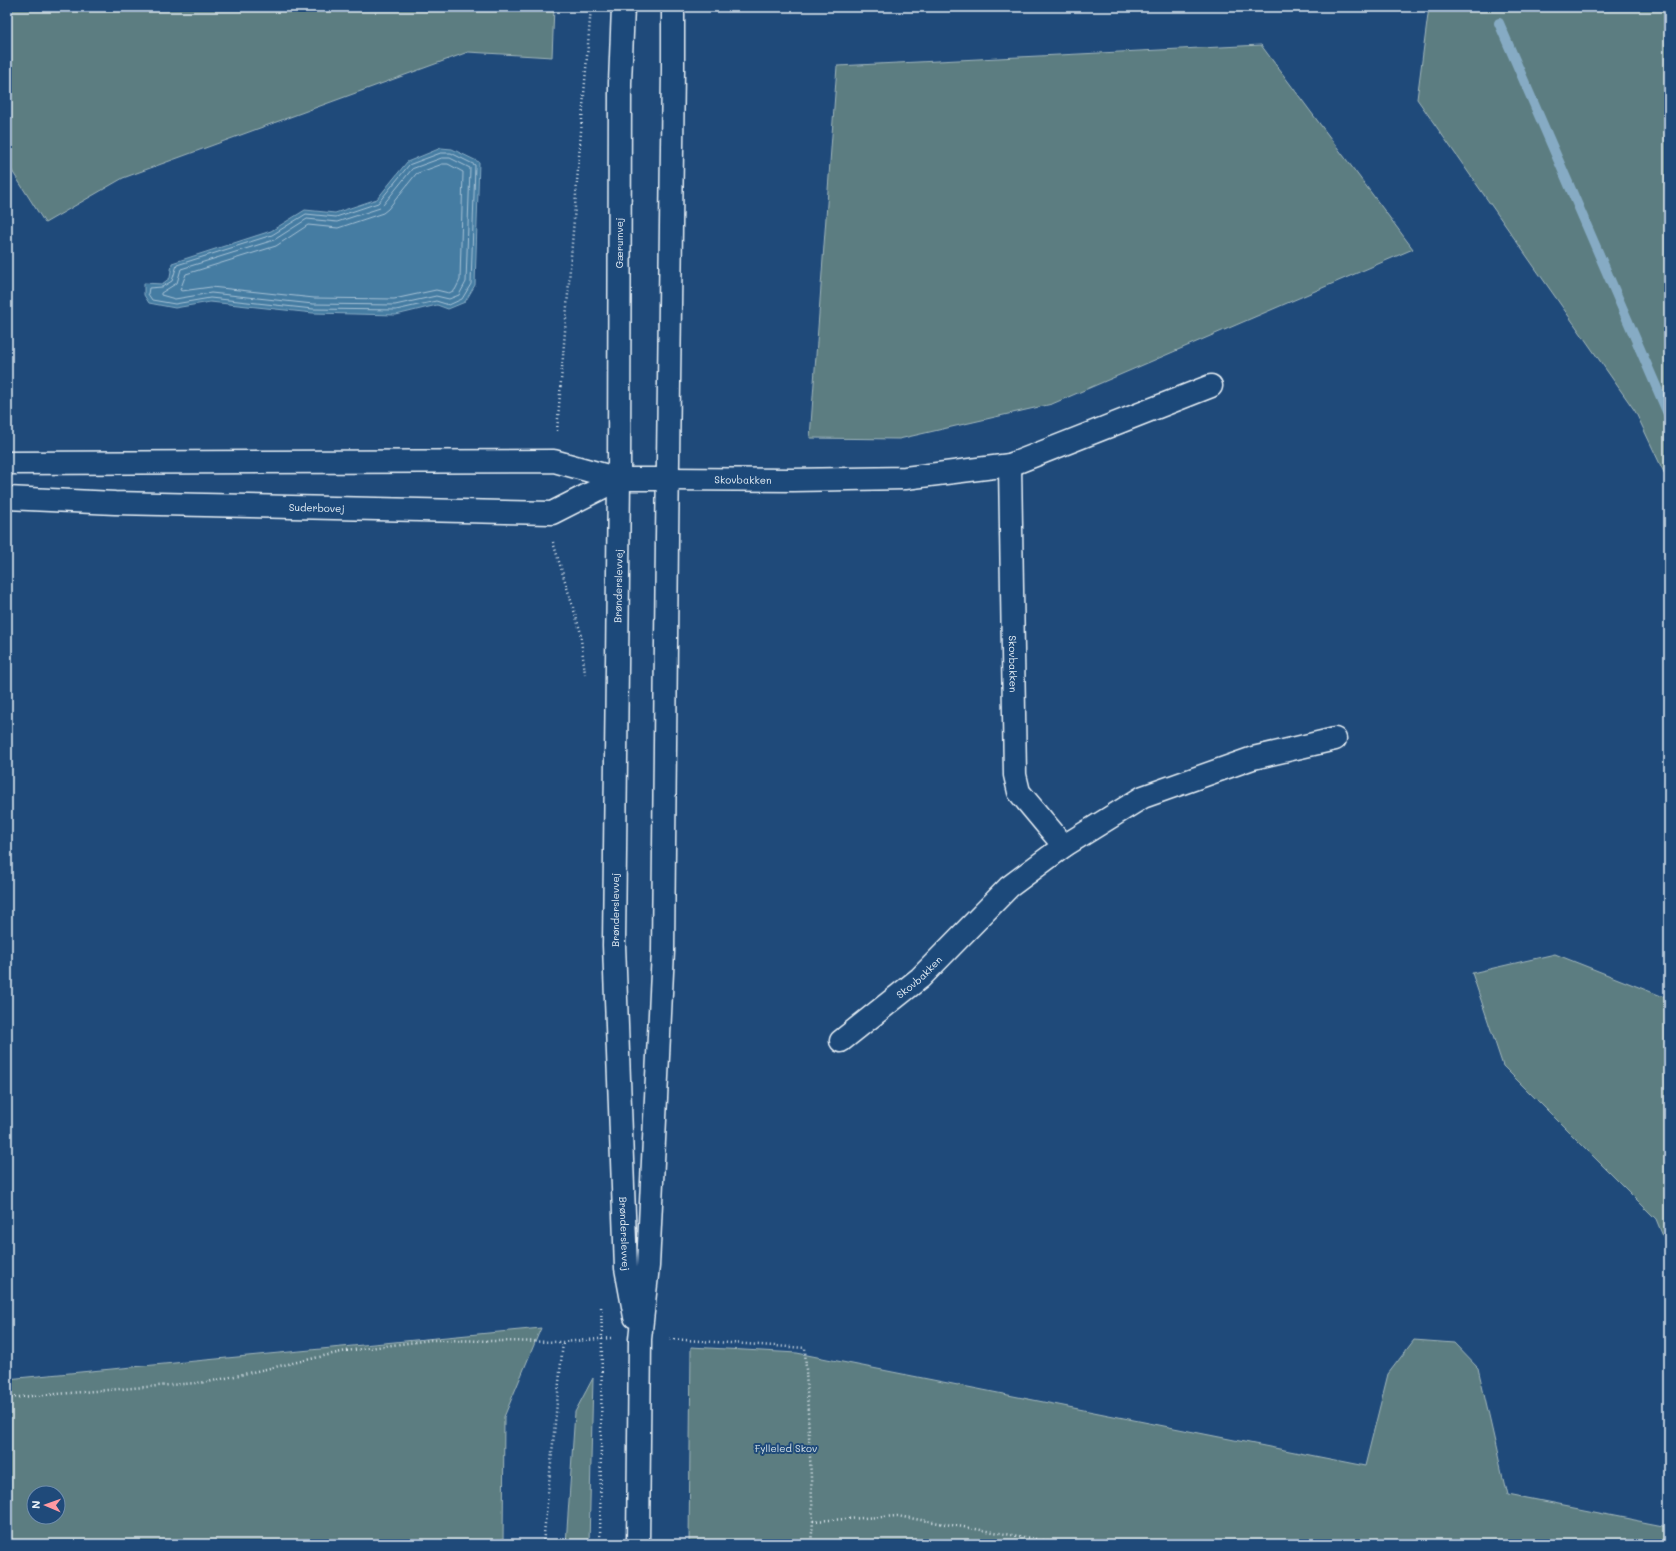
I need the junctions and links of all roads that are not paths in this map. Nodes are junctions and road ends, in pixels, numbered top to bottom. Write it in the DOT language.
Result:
graph roads {
  1 [pos="623,7"];
  2 [pos="672,7"];
  3 [pos="1211,386"];
  4 [pos="7,463"];
  5 [pos="1010,465"];
  6 [pos="668,478"];
  7 [pos="619,479"];
  8 [pos="7,498"];
  9 [pos="1336,739"];
  10 [pos="1064,846"];
  11 [pos="841,1041"];
  12 [pos="640,1339"];
  13 [pos="638,1544"];
  1 -- 7 [label="main road, Gærumvej"];
  2 -- 6 [label="main road"];
  3 -- 5 [label="main road, Skovbakken"];
  4 -- 7 [label="main road, Suderbovej"];
  5 -- 6 [label="main road, Skovbakken"];
  5 -- 10 [label="main road, Skovbakken"];
  6 -- 7 [label="main road, Suderbovej"];
  6 -- 12 [label="main road, Brønderslevvej"];
  7 -- 8 [label="main road, Suderbovej"];
  7 -- 12 [label="main road, Brønderslevvej"];
  9 -- 10 [label="main road, Skovbakken"];
  10 -- 11 [label="main road, Skovbakken"];
  12 -- 13 [label="main road, Brønderslevvej"];
}
